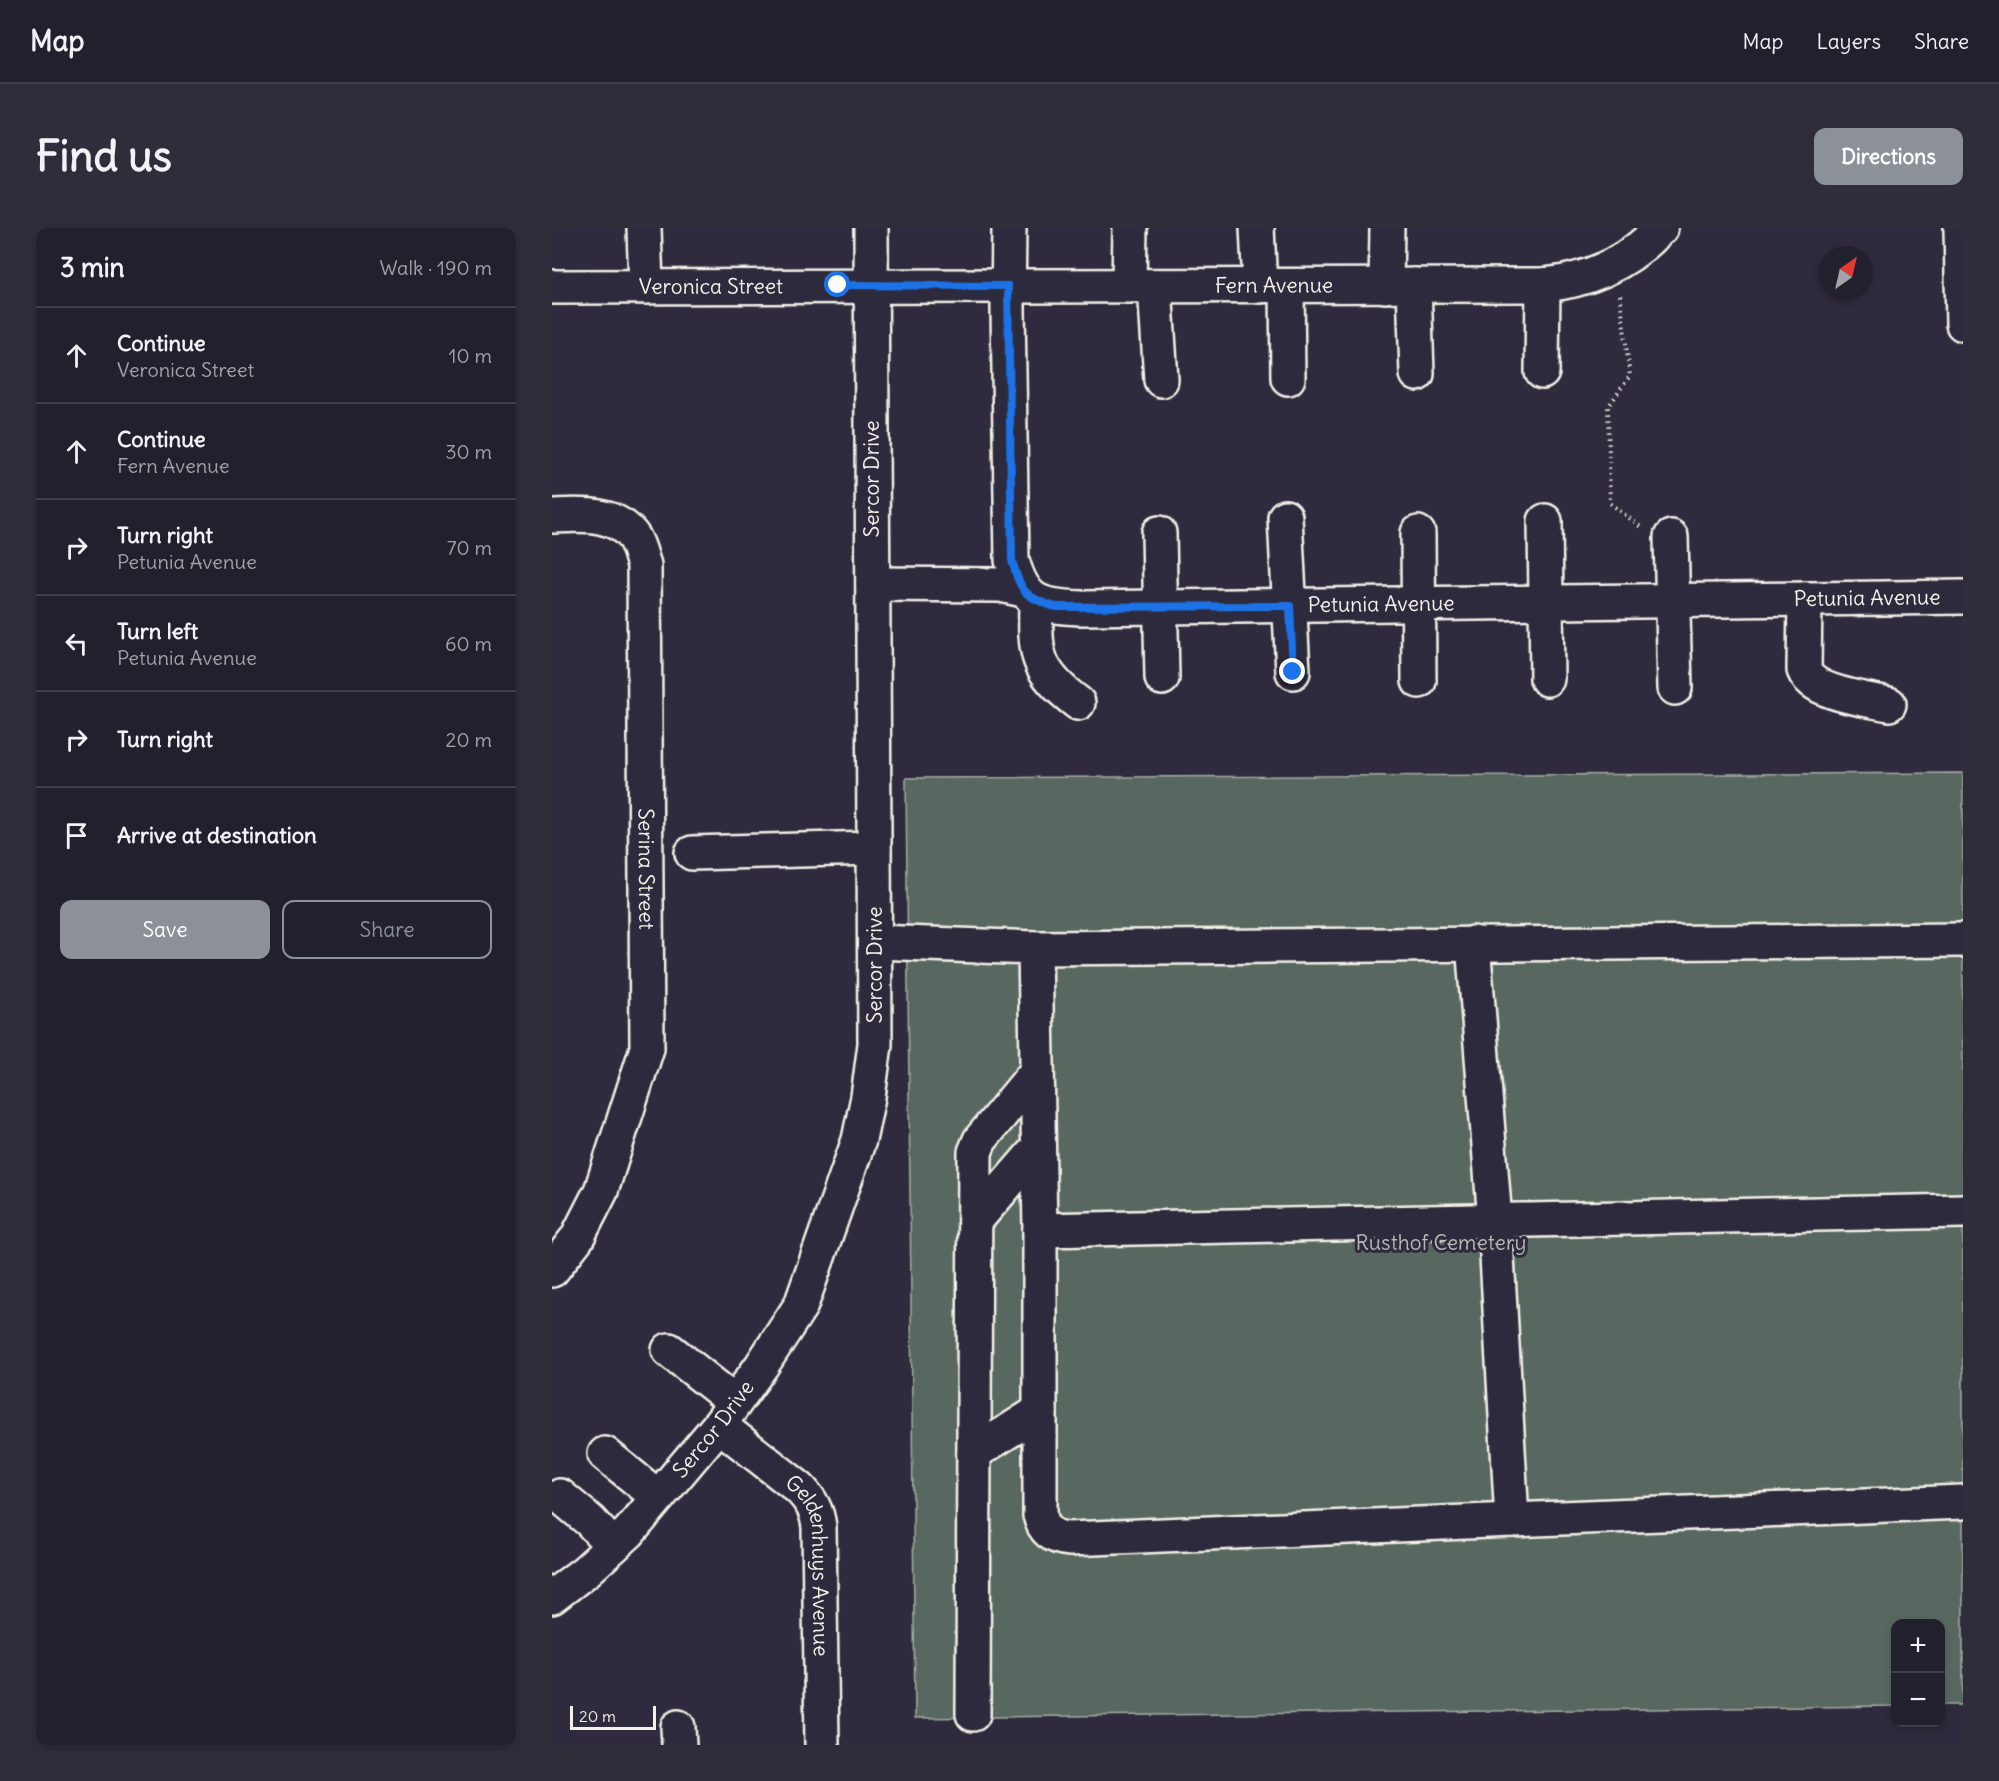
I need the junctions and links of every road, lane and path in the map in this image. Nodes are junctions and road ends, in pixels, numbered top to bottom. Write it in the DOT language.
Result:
graph roads {
  1 [pos="644,228"];
  2 [pos="871,228"];
  3 [pos="1009,228"];
  4 [pos="1130,228"];
  5 [pos="1257,228"];
  6 [pos="1387,228"];
  7 [pos="1661,228"];
  8 [pos="1961,228"];
  9 [pos="1616,264"];
  10 [pos="1543,285"];
  11 [pos="871,286"];
  12 [pos="1008,286"];
  13 [pos="1142,286"];
  14 [pos="1274,286"];
  15 [pos="1400,286"];
  16 [pos="1963,286"];
  17 [pos="552,287"];
  18 [pos="645,287"];
  19 [pos="1963,324"];
  20 [pos="1542,372"];
  21 [pos="1417,374"];
  22 [pos="1288,378"];
  23 [pos="1161,380"];
  24 [pos="552,516"];
  25 [pos="1285,517"];
  26 [pos="1545,521"];
  27 [pos="1159,533"];
  28 [pos="1418,533"];
  29 [pos="1671,537"];
  30 [pos="873,584"];
  31 [pos="1030,595"];
  32 [pos="1963,597"];
  33 [pos="1805,599"];
  34 [pos="1672,601"];
  35 [pos="1546,602"];
  36 [pos="1418,604"];
  37 [pos="1290,606"];
  38 [pos="1160,607"];
  39 [pos="1293,672"];
  40 [pos="1162,678"];
  41 [pos="1547,679"];
  42 [pos="1419,681"];
  43 [pos="1675,688"];
  44 [pos="1077,703"];
  45 [pos="1889,704"];
  46 [pos="874,848"];
  47 [pos="692,853"];
  48 [pos="1963,940"];
  49 [pos="875,942"];
  50 [pos="1473,943"];
  51 [pos="1035,948"];
  52 [pos="1037,1071"];
  53 [pos="1038,1148"];
  54 [pos="1963,1212"];
  55 [pos="975,1221"];
  56 [pos="1496,1221"];
  57 [pos="1040,1230"];
  58 [pos="552,1270"];
  59 [pos="669,1350"];
  60 [pos="1040,1411"];
  61 [pos="727,1413"];
  62 [pos="974,1454"];
  63 [pos="605,1455"];
  64 [pos="560,1496"];
  65 [pos="658,1497"];
  66 [pos="1963,1502"];
  67 [pos="1512,1520"];
  68 [pos="613,1546"];
  69 [pos="552,1597"];
  70 [pos="973,1714"];
  71 [pos="822,1745"];
  1 -- 18 [label="street"];
  2 -- 11 [label="street, Sercor Drive"];
  3 -- 12 [label="street"];
  4 -- 13 [label="street"];
  5 -- 14 [label="street"];
  6 -- 15 [label="street"];
  7 -- 9 [label="street, Fern Avenue"];
  8 -- 16 [label="street"];
  9 -- 10 [label="street, Fern Avenue"];
  9 -- 29 [label="path"];
  10 -- 15 [label="street, Fern Avenue"];
  10 -- 20 [label="street"];
  11 -- 12 [label="street, Fern Avenue"];
  11 -- 18 [label="street, Veronica Street"];
  11 -- 30 [label="street, Sercor Drive"];
  12 -- 13 [label="street, Fern Avenue"];
  12 -- 31 [label="street"];
  13 -- 14 [label="street, Fern Avenue"];
  13 -- 23 [label="street"];
  14 -- 15 [label="street, Fern Avenue"];
  14 -- 22 [label="street"];
  15 -- 21 [label="street"];
  16 -- 19 [label="street"];
  17 -- 18 [label="street, Veronica Street"];
  24 -- 58 [label="street, Serina Street"];
  25 -- 37 [label="street"];
  26 -- 35 [label="street"];
  27 -- 38 [label="street"];
  28 -- 36 [label="street"];
  29 -- 34 [label="street"];
  30 -- 31 [label="street, Petunia Avenue"];
  30 -- 46 [label="street, Sercor Drive"];
  31 -- 38 [label="street, Petunia Avenue"];
  31 -- 44 [label="street"];
  32 -- 33 [label="street, Petunia Avenue"];
  33 -- 34 [label="street, Petunia Avenue"];
  33 -- 45 [label="street"];
  34 -- 35 [label="street, Petunia Avenue"];
  34 -- 43 [label="street"];
  35 -- 36 [label="street, Petunia Avenue"];
  35 -- 41 [label="street"];
  36 -- 37 [label="street, Petunia Avenue"];
  36 -- 42 [label="street"];
  37 -- 38 [label="street, Petunia Avenue"];
  37 -- 39 [label="street"];
  38 -- 40 [label="street"];
  46 -- 47 [label="street"];
  46 -- 49 [label="street, Sercor Drive"];
  48 -- 50 [label="street"];
  49 -- 51 [label="street"];
  49 -- 61 [label="street, Sercor Drive"];
  50 -- 51 [label="street"];
  50 -- 56 [label="street"];
  51 -- 52 [label="street"];
  52 -- 53 [label="street"];
  52 -- 55 [label="street"];
  53 -- 55 [label="street"];
  53 -- 57 [label="street"];
  54 -- 56 [label="street"];
  55 -- 62 [label="street"];
  56 -- 57 [label="street"];
  56 -- 67 [label="street"];
  57 -- 60 [label="street"];
  59 -- 61 [label="street, Geldenhuys Avenue"];
  60 -- 62 [label="street"];
  60 -- 67 [label="street"];
  61 -- 65 [label="street, Sercor Drive"];
  61 -- 71 [label="street, Geldenhuys Avenue"];
  62 -- 70 [label="street"];
  63 -- 65 [label="street"];
  64 -- 68 [label="street"];
  65 -- 68 [label="street, Sercor Drive"];
  66 -- 67 [label="street"];
  68 -- 69 [label="street, Sercor Drive"];
}
